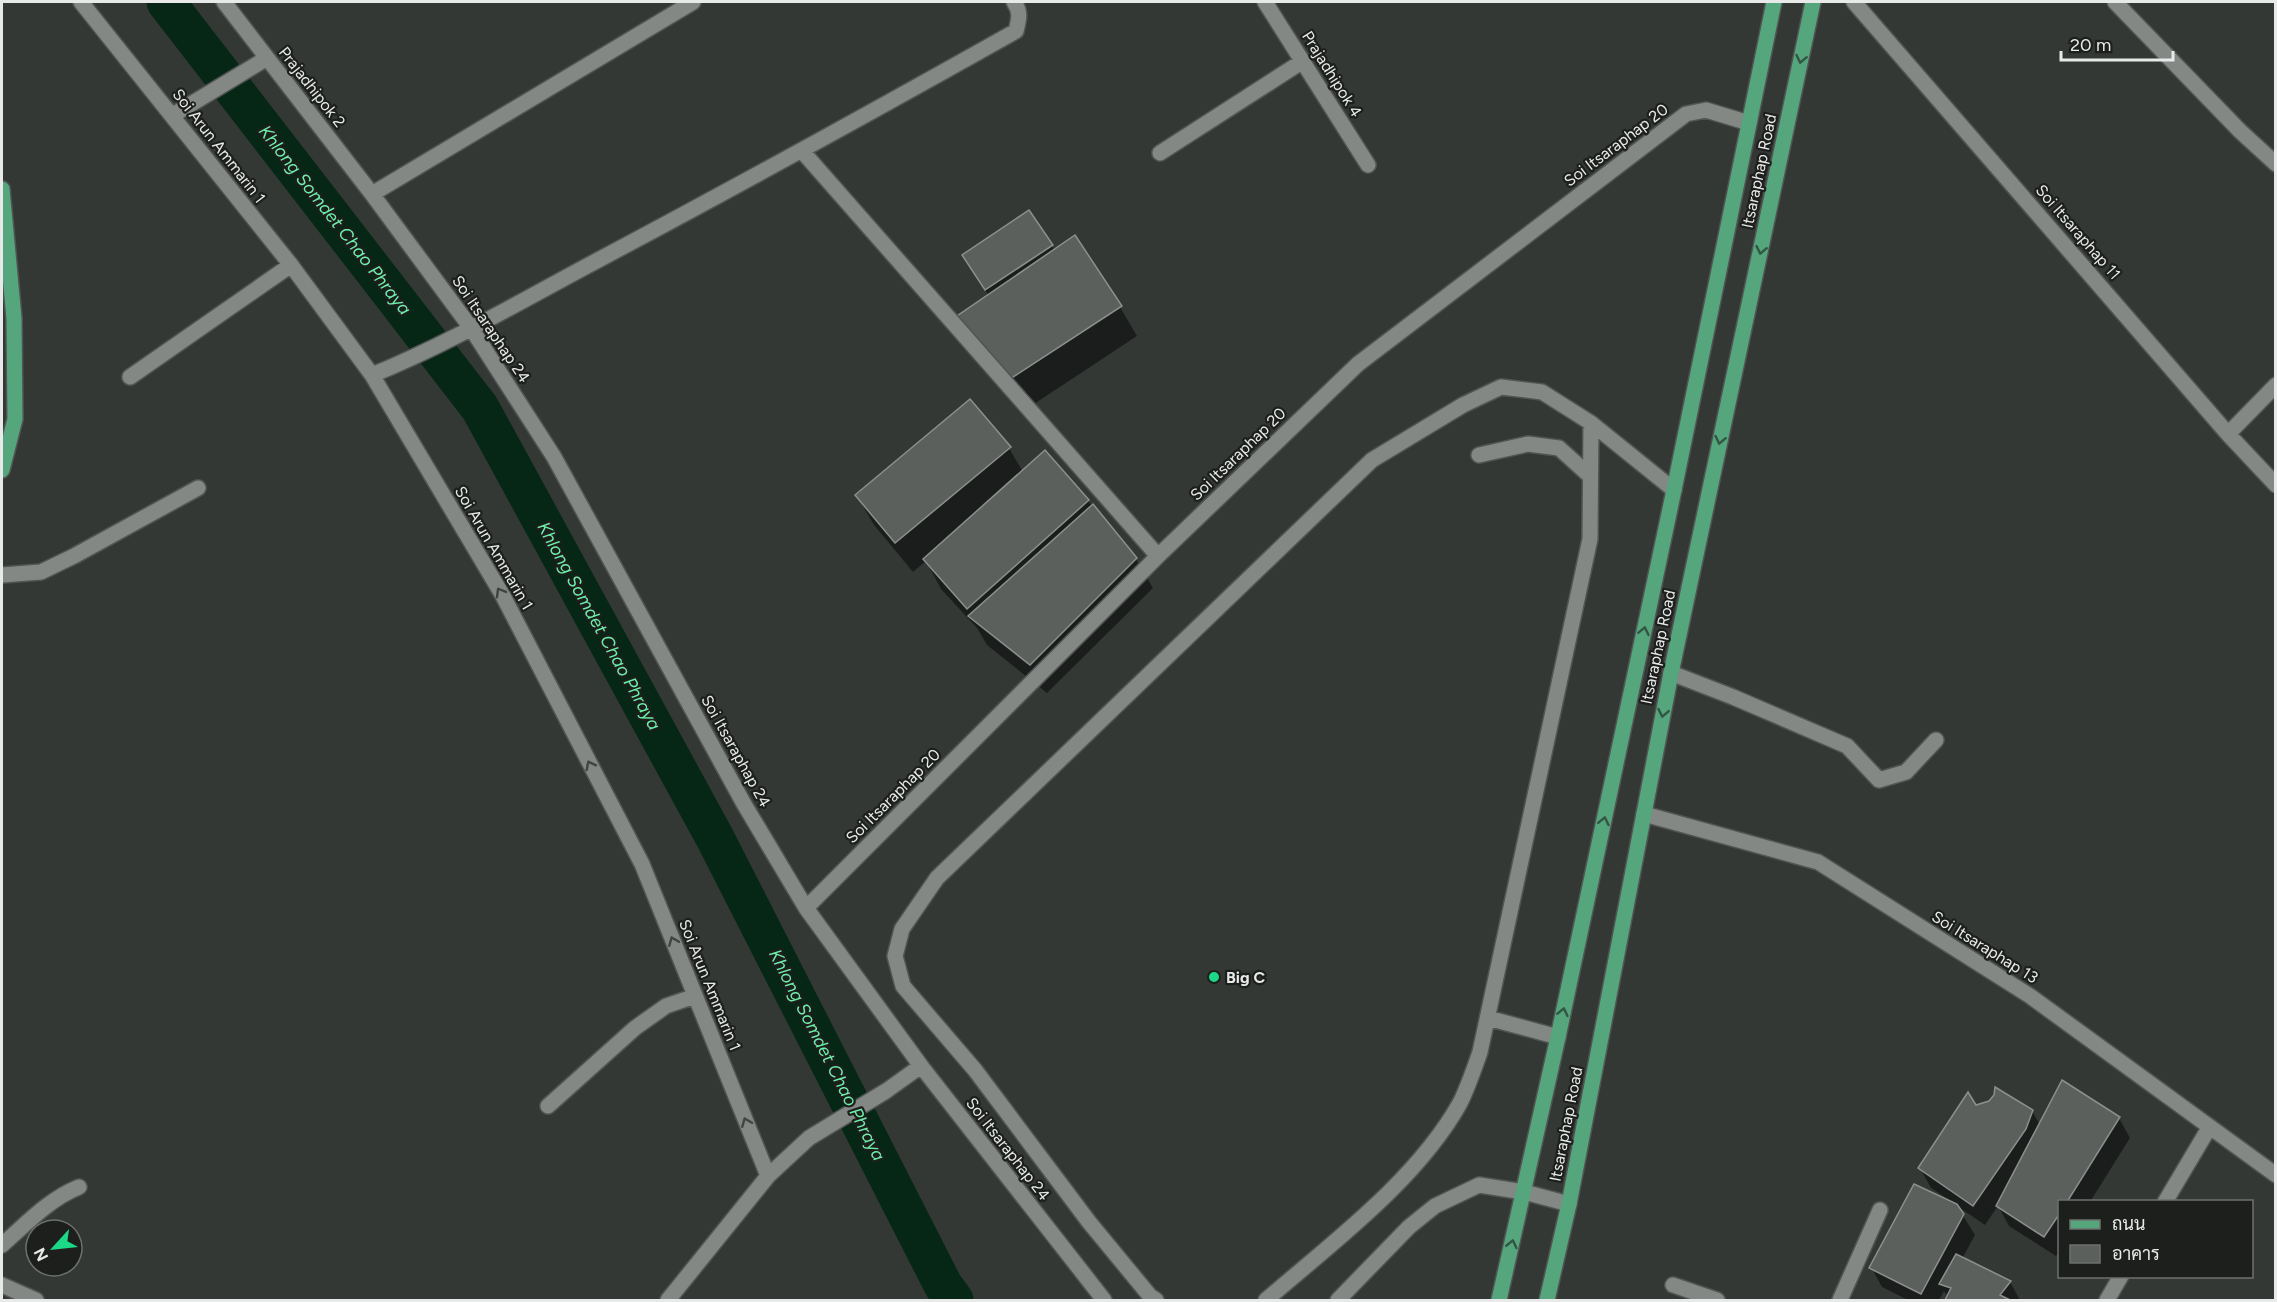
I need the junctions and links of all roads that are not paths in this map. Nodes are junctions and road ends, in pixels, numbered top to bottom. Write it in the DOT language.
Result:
graph roads {
  1 [pos="81,2"];
  2 [pos="224,2"];
  3 [pos="693,2"];
  4 [pos="1014,2"];
  5 [pos="1265,2"];
  6 [pos="1774,2"];
  7 [pos="1813,2"];
  8 [pos="1854,2"];
  9 [pos="2115,2"];
  10 [pos="267,58"];
  11 [pos="1303,61"];
  12 [pos="173,115"];
  13 [pos="1749,123"];
  14 [pos="802,151"];
  15 [pos="1160,153"];
  16 [pos="2276,164"];
  17 [pos="1368,165"];
  18 [pos="2,189"];
  19 [pos="372,194"];
  20 [pos="291,265"];
  21 [pos="471,328"];
  22 [pos="372,375"];
  23 [pos="130,377"];
  24 [pos="2276,385"];
  25 [pos="1591,423"];
  26 [pos="2228,434"];
  27 [pos="1479,455"];
  28 [pos="2,470"];
  29 [pos="1590,476"];
  30 [pos="2276,485"];
  31 [pos="198,488"];
  32 [pos="1674,490"];
  33 [pos="1158,556"];
  34 [pos="2,575"];
  35 [pos="1671,673"];
  36 [pos="1936,740"];
  37 [pos="1644,814"];
  38 [pos="807,908"];
  39 [pos="695,996"];
  40 [pos="1488,1018"];
  41 [pos="1558,1037"];
  42 [pos="921,1066"];
  43 [pos="548,1106"];
  44 [pos="2210,1128"];
  45 [pos="2276,1175"];
  46 [pos="768,1176"];
  47 [pos="80,1187"];
  48 [pos="1524,1192"];
  49 [pos="2166,1200"];
  50 [pos="1569,1204"];
  51 [pos="1880,1210"];
  52 [pos="2,1245"];
  53 [pos="2120,1278"];
  54 [pos="2,1285"];
  55 [pos="1673,1286"];
  56 [pos="36,1300"];
  57 [pos="668,1300"];
  58 [pos="1104,1300"];
  59 [pos="1156,1300"];
  60 [pos="1266,1300"];
  61 [pos="1338,1300"];
  62 [pos="1499,1300"];
  63 [pos="1547,1300"];
  64 [pos="1716,1300"];
  65 [pos="1840,1300"];
  66 [pos="2107,1300"];
  1 -- 12 [label="street, Soi Arun Ammarin 1"];
  2 -- 10 [label="street, Prajadhipok 2"];
  3 -- 19 [label="street"];
  4 -- 14 [label="street"];
  5 -- 11 [label="street, Prajadhipok 4"];
  6 -- 13 [label="main road"];
  7 -- 35 [label="main road, Itsaraphap Road, one-way"];
  8 -- 26 [label="street, Soi Itsaraphap 11"];
  9 -- 16 [label="street"];
  10 -- 12 [label="street"];
  10 -- 19 [label="street, Prajadhipok 2"];
  11 -- 15 [label="street"];
  11 -- 17 [label="street, Prajadhipok 4"];
  12 -- 20 [label="street, Soi Arun Ammarin 1"];
  13 -- 32 [label="main road"];
  13 -- 33 [label="street, Soi Itsaraphap 20"];
  14 -- 21 [label="street"];
  14 -- 33 [label="street"];
  18 -- 28 [label="main road"];
  19 -- 21 [label="street, Soi Itsaraphap 24"];
  20 -- 22 [label="street, Soi Arun Ammarin 1"];
  20 -- 23 [label="street"];
  21 -- 22 [label="street"];
  21 -- 38 [label="street, Soi Itsaraphap 24"];
  39 -- 22 [label="street, Soi Arun Ammarin 1, one-way"];
  24 -- 26 [label="street"];
  25 -- 29 [label="street"];
  25 -- 32 [label="street"];
  25 -- 59 [label="street"];
  26 -- 30 [label="street, Soi Itsaraphap 11"];
  27 -- 29 [label="street"];
  29 -- 40 [label="street"];
  31 -- 34 [label="street"];
  41 -- 32 [label="main road, one-way"];
  33 -- 38 [label="street, Soi Itsaraphap 20"];
  35 -- 36 [label="street"];
  35 -- 37 [label="main road, Itsaraphap Road, one-way"];
  37 -- 44 [label="street, Soi Itsaraphap 13"];
  37 -- 50 [label="main road, Itsaraphap Road"];
  38 -- 42 [label="street, Soi Itsaraphap 24"];
  39 -- 43 [label="street"];
  46 -- 39 [label="street, Soi Arun Ammarin 1, one-way"];
  40 -- 41 [label="street"];
  40 -- 60 [label="street"];
  41 -- 48 [label="main road"];
  42 -- 46 [label="street"];
  42 -- 58 [label="street, Soi Itsaraphap 24"];
  44 -- 45 [label="street, Soi Itsaraphap 13"];
  44 -- 49 [label="street"];
  46 -- 57 [label="street"];
  47 -- 52 [label="street"];
  48 -- 50 [label="street"];
  48 -- 61 [label="street"];
  62 -- 48 [label="main road, one-way"];
  50 -- 63 [label="main road, Itsaraphap Road"];
  51 -- 65 [label="street"];
  53 -- 66 [label="street"];
  54 -- 56 [label="street"];
  55 -- 64 [label="street"];
}
